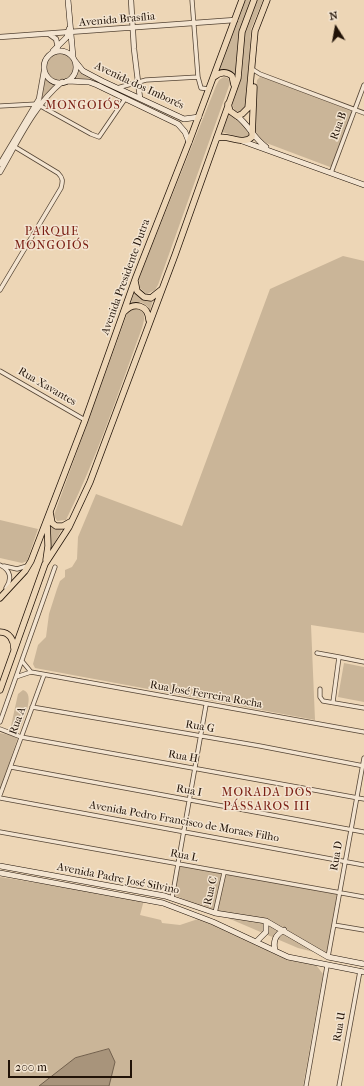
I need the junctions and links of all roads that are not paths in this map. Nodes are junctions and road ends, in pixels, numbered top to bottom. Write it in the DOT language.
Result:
graph roads {
  1 [pos="68,0"];
  2 [pos="131,0"];
  3 [pos="192,0"];
  4 [pos="242,0"];
  5 [pos="254,0"];
  6 [pos="267,0"];
  7 [pos="235,20"];
  8 [pos="193,22"];
  9 [pos="132,27"];
  10 [pos="70,31"];
  11 [pos="47,33"];
  12 [pos="0,37"];
  13 [pos="58,47"];
  14 [pos="53,52"];
  15 [pos="74,59"];
  16 [pos="254,71"];
  17 [pos="44,72"];
  18 [pos="198,77"];
  19 [pos="214,77"];
  20 [pos="64,82"];
  21 [pos="137,82"];
  22 [pos="364,85"];
  23 [pos="235,87"];
  24 [pos="117,88"];
  25 [pos="210,88"];
  26 [pos="125,98"];
  27 [pos="140,98"];
  28 [pos="38,104"];
  29 [pos="228,104"];
  30 [pos="0,106"];
  31 [pos="355,110"];
  32 [pos="364,113"];
  33 [pos="237,116"];
  34 [pos="199,117"];
  35 [pos="184,119"];
  36 [pos="180,126"];
  37 [pos="252,130"];
  38 [pos="217,138"];
  39 [pos="242,141"];
  40 [pos="189,142"];
  41 [pos="15,147"];
  42 [pos="272,152"];
  43 [pos="0,164"];
  44 [pos="0,172"];
  45 [pos="332,173"];
  46 [pos="364,185"];
  47 [pos="136,277"];
  48 [pos="163,286"];
  49 [pos="0,290"];
  50 [pos="122,313"];
  51 [pos="150,322"];
  52 [pos="0,371"];
  53 [pos="85,420"];
  54 [pos="50,510"];
  55 [pos="47,519"];
  56 [pos="73,519"];
  57 [pos="45,564"];
  58 [pos="1,566"];
  59 [pos="28,566"];
  60 [pos="55,567"];
  61 [pos="2,595"];
  62 [pos="0,632"];
  63 [pos="14,652"];
  64 [pos="317,653"];
  65 [pos="339,657"];
  66 [pos="22,662"];
  67 [pos="364,662"];
  68 [pos="31,672"];
  69 [pos="44,675"];
  70 [pos="16,677"];
  71 [pos="320,689"];
  72 [pos="0,690"];
  73 [pos="333,702"];
  74 [pos="206,705"];
  75 [pos="32,707"];
  76 [pos="364,708"];
  77 [pos="0,722"];
  78 [pos="0,729"];
  79 [pos="364,732"];
  80 [pos="21,737"];
  81 [pos="200,737"];
  82 [pos="364,758"];
  83 [pos="363,766"];
  84 [pos="11,767"];
  85 [pos="194,768"];
  86 [pos="0,795"];
  87 [pos="0,798"];
  88 [pos="356,798"];
  89 [pos="364,799"];
  90 [pos="188,800"];
  91 [pos="351,830"];
  92 [pos="0,832"];
  93 [pos="183,832"];
  94 [pos="364,832"];
  95 [pos="346,861"];
  96 [pos="178,864"];
  97 [pos="364,865"];
  98 [pos="0,866"];
  99 [pos="0,873"];
  100 [pos="224,873"];
  101 [pos="340,893"];
  102 [pos="364,897"];
  103 [pos="172,898"];
  104 [pos="215,913"];
  105 [pos="266,921"];
  106 [pos="334,925"];
  107 [pos="284,930"];
  108 [pos="364,930"];
  109 [pos="256,942"];
  110 [pos="275,951"];
  111 [pos="328,957"];
  112 [pos="364,964"];
  113 [pos="326,966"];
  114 [pos="362,972"];
  115 [pos="306,1086"];
  116 [pos="339,1086"];
  1 -- 10 [label="main road"];
  2 -- 9 [label="street"];
  3 -- 8 [label="street"];
  4 -- 7 [label="main road, Avenida Presidente Dutra"];
  5 -- 23 [label="main road"];
  6 -- 16 [label="main road"];
  7 -- 8 [label="street, Avenida Brasília"];
  7 -- 19 [label="main road, Avenida Presidente Dutra"];
  8 -- 9 [label="street, Avenida Brasília"];
  8 -- 18 [label="street"];
  9 -- 10 [label="street, Avenida Brasília"];
  9 -- 21 [label="street"];
  10 -- 11 [label="street, Avenida Brasília"];
  10 -- 13 [label="main road"];
  10 -- 15 [label="main road"];
  11 -- 12 [label="street, Avenida Brasília"];
  11 -- 13 [label="street"];
  13 -- 14 [label="main road"];
  14 -- 15 [label="main road"];
  14 -- 17 [label="main road"];
  15 -- 20 [label="main road"];
  15 -- 24 [label="main road, Avenida dos Imborés"];
  16 -- 31 [label="street"];
  16 -- 33 [label="main road"];
  16 -- 37 [label="main road"];
  17 -- 20 [label="main road"];
  17 -- 28 [label="street"];
  18 -- 21 [label="street"];
  18 -- 25 [label="street"];
  19 -- 23 [label="main road"];
  19 -- 25 [label="main road, Avenida Presidente Dutra"];
  20 -- 26 [label="main road, Avenida dos Imborés"];
  20 -- 28 [label="street"];
  21 -- 24 [label="street"];
  21 -- 27 [label="street"];
  22 -- 31 [label="street, Rua B"];
  23 -- 29 [label="main road"];
  24 -- 27 [label="main road, Avenida dos Imborés"];
  25 -- 34 [label="main road, Avenida Presidente Dutra"];
  26 -- 28 [label="street"];
  26 -- 36 [label="main road, Avenida dos Imborés"];
  27 -- 35 [label="main road, Avenida dos Imborés"];
  28 -- 30 [label="street"];
  28 -- 41 [label="street"];
  28 -- 43 [label="street"];
  29 -- 33 [label="main road"];
  29 -- 38 [label="main road, Avenida Presidente Dutra"];
  31 -- 32 [label="street"];
  31 -- 45 [label="street, Rua B"];
  33 -- 37 [label="main road"];
  34 -- 35 [label="main road, Avenida dos Imborés"];
  34 -- 40 [label="main road, Avenida Presidente Dutra"];
  35 -- 36 [label="main road"];
  36 -- 40 [label="main road, Avenida dos Imborés"];
  37 -- 39 [label="main road"];
  37 -- 42 [label="main road"];
  38 -- 39 [label="main road"];
  38 -- 48 [label="main road, Avenida Presidente Dutra"];
  39 -- 42 [label="main road"];
  40 -- 47 [label="main road, Avenida Presidente Dutra"];
  41 -- 44 [label="street"];
  41 -- 49 [label="street"];
  42 -- 45 [label="main road"];
  45 -- 46 [label="main road"];
  47 -- 48 [label="main road"];
  47 -- 50 [label="main road, Avenida Presidente Dutra"];
  48 -- 51 [label="main road, Avenida Presidente Dutra"];
  50 -- 51 [label="main road"];
  50 -- 53 [label="main road, Avenida Presidente Dutra"];
  51 -- 56 [label="main road, Avenida Presidente Dutra"];
  52 -- 53 [label="street, Rua Xavantes"];
  53 -- 54 [label="main road, Avenida Presidente Dutra"];
  54 -- 55 [label="main road, Avenida Presidente Dutra"];
  54 -- 56 [label="main road"];
  55 -- 57 [label="main road, Avenida Presidente Dutra"];
  55 -- 59 [label="main road"];
  56 -- 57 [label="main road, Avenida Presidente Dutra"];
  57 -- 63 [label="main road, Avenida Presidente Dutra"];
  58 -- 59 [label="street"];
  58 -- 61 [label="street"];
  59 -- 61 [label="main road"];
  60 -- 66 [label="street"];
  62 -- 63 [label="main road"];
  63 -- 72 [label="main road, Avenida Presidente Dutra"];
  64 -- 65 [label="street"];
  65 -- 67 [label="street"];
  65 -- 73 [label="street"];
  66 -- 68 [label="street"];
  66 -- 70 [label="street"];
  68 -- 69 [label="street, Rua José Ferreira Rocha"];
  68 -- 70 [label="street"];
  69 -- 74 [label="street, Rua José Ferreira Rocha"];
  69 -- 75 [label="street, Rua A"];
  70 -- 77 [label="street"];
  71 -- 73 [label="street"];
  73 -- 76 [label="street"];
  74 -- 79 [label="street, Rua José Ferreira Rocha"];
  74 -- 81 [label="street"];
  75 -- 80 [label="street, Rua A"];
  75 -- 81 [label="street, Rua G"];
  78 -- 80 [label="street, Rua H"];
  80 -- 84 [label="street, Rua A"];
  80 -- 85 [label="street, Rua H"];
  81 -- 83 [label="street, Rua G"];
  81 -- 85 [label="street"];
  82 -- 83 [label="street, Rua D"];
  83 -- 88 [label="street, Rua D"];
  84 -- 86 [label="street, Rua A"];
  84 -- 90 [label="street, Rua I"];
  85 -- 88 [label="street, Rua H"];
  85 -- 90 [label="street"];
  87 -- 93 [label="street, Avenida Pedro Francisco de Moraes Filho"];
  88 -- 89 [label="street, Rua H"];
  88 -- 91 [label="street, Rua D"];
  90 -- 91 [label="street, Rua I"];
  90 -- 93 [label="street"];
  91 -- 94 [label="street, Rua I"];
  91 -- 95 [label="street, Rua D"];
  92 -- 96 [label="street, Rua L"];
  93 -- 95 [label="street, Avenida Pedro Francisco de Moraes Filho"];
  93 -- 96 [label="street"];
  95 -- 97 [label="street, Avenida Pedro Francisco de Moraes Filho"];
  95 -- 101 [label="street, Rua D"];
  96 -- 100 [label="street, Rua L"];
  96 -- 103 [label="street"];
  98 -- 103 [label="main road, Avenida Padre José Silvino"];
  99 -- 109 [label="main road, Avenida Padre José Silvino"];
  100 -- 101 [label="street, Rua L"];
  100 -- 104 [label="street, Rua C"];
  101 -- 102 [label="street, Rua L"];
  101 -- 106 [label="street, Rua D"];
  103 -- 104 [label="main road, Avenida Padre José Silvino"];
  104 -- 105 [label="main road, Avenida Padre José Silvino"];
  105 -- 107 [label="main road, Avenida Padre José Silvino"];
  105 -- 109 [label="main road"];
  106 -- 108 [label="street"];
  106 -- 111 [label="street, Rua D"];
  107 -- 110 [label="main road"];
  107 -- 111 [label="main road, Avenida Padre José Silvino"];
  109 -- 110 [label="main road, Avenida Padre José Silvino"];
  110 -- 113 [label="main road, Avenida Padre José Silvino"];
  111 -- 112 [label="main road, Avenida Padre José Silvino"];
  113 -- 114 [label="main road, Avenida Padre José Silvino"];
  113 -- 115 [label="street"];
  114 -- 116 [label="street, Rua U"];
}
